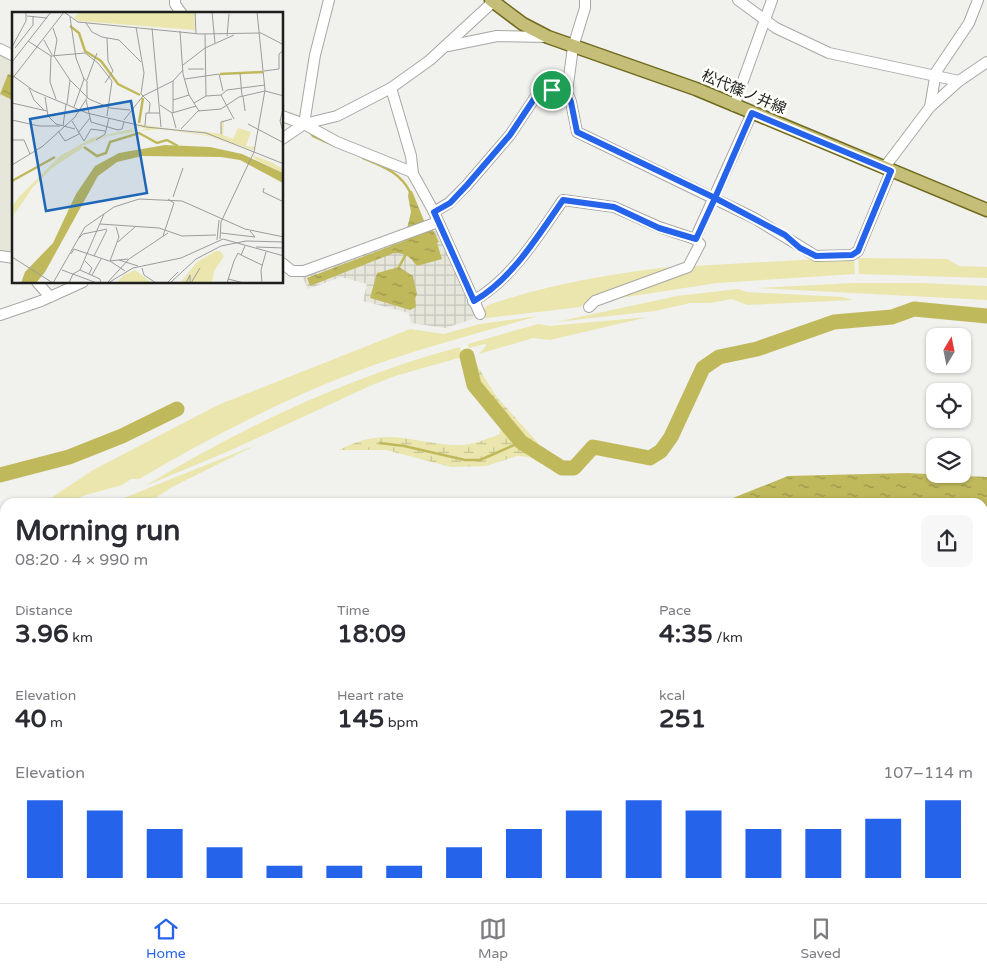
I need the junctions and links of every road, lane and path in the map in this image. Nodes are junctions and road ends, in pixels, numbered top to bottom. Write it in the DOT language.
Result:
graph roads {
  1 [pos="329,0"];
  2 [pos="585,0"];
  3 [pos="738,0"];
  4 [pos="772,0"];
  5 [pos="978,0"];
  6 [pos="493,1"];
  7 [pos="765,20"];
  8 [pos="548,37"];
  9 [pos="573,47"];
  10 [pos="0,48"];
  11 [pos="442,49"];
  12 [pos="12,55"];
  13 [pos="987,62"];
  14 [pos="934,76"];
  15 [pos="959,81"];
  16 [pos="391,88"];
  17 [pos="567,92"];
  18 [pos="734,106"];
  19 [pos="930,107"];
  20 [pos="752,113"];
  21 [pos="284,117"];
  22 [pos="304,124"];
  23 [pos="284,138"];
  24 [pos="888,169"];
  25 [pos="412,172"];
  26 [pos="715,198"];
  27 [pos="987,210"];
  28 [pos="434,220"];
  29 [pos="696,239"];
  30 [pos="284,265"];
  31 [pos="40,284"];
  32 [pos="78,284"];
  33 [pos="50,297"];
  34 [pos="474,301"];
  35 [pos="589,307"];
  36 [pos="480,314"];
  37 [pos="0,315"];
  1 -- 22 [label="street"];
  2 -- 9 [label="street"];
  3 -- 7 [label="street"];
  4 -- 7 [label="street"];
  5 -- 14 [label="street"];
  6 -- 8 [label="main road, 松代篠ノ井線"];
  6 -- 11 [label="street"];
  7 -- 14 [label="street"];
  7 -- 18 [label="street"];
  8 -- 9 [label="main road, 松代篠ノ井線"];
  8 -- 11 [label="street"];
  9 -- 17 [label="street"];
  9 -- 18 [label="main road, 松代篠ノ井線"];
  10 -- 12 [label="street"];
  11 -- 16 [label="street"];
  13 -- 15 [label="street"];
  14 -- 15 [label="street"];
  14 -- 19 [label="street"];
  15 -- 19 [label="street"];
  16 -- 22 [label="street"];
  16 -- 25 [label="street"];
  17 -- 26 [label="street"];
  17 -- 28 [label="street"];
  18 -- 20 [label="main road, 松代篠ノ井線"];
  19 -- 24 [label="street"];
  20 -- 24 [label="main road, 松代篠ノ井線"];
  20 -- 26 [label="street"];
  21 -- 22 [label="street"];
  22 -- 23 [label="street"];
  22 -- 25 [label="street"];
  24 -- 26 [label="street"];
  24 -- 27 [label="main road, 松代篠ノ井線"];
  25 -- 28 [label="street"];
  26 -- 29 [label="street"];
  28 -- 30 [label="street"];
  28 -- 34 [label="street"];
  29 -- 34 [label="street"];
  29 -- 35 [label="street"];
  31 -- 33 [label="street"];
  32 -- 33 [label="street"];
  33 -- 37 [label="street"];
  34 -- 36 [label="street"];
}
